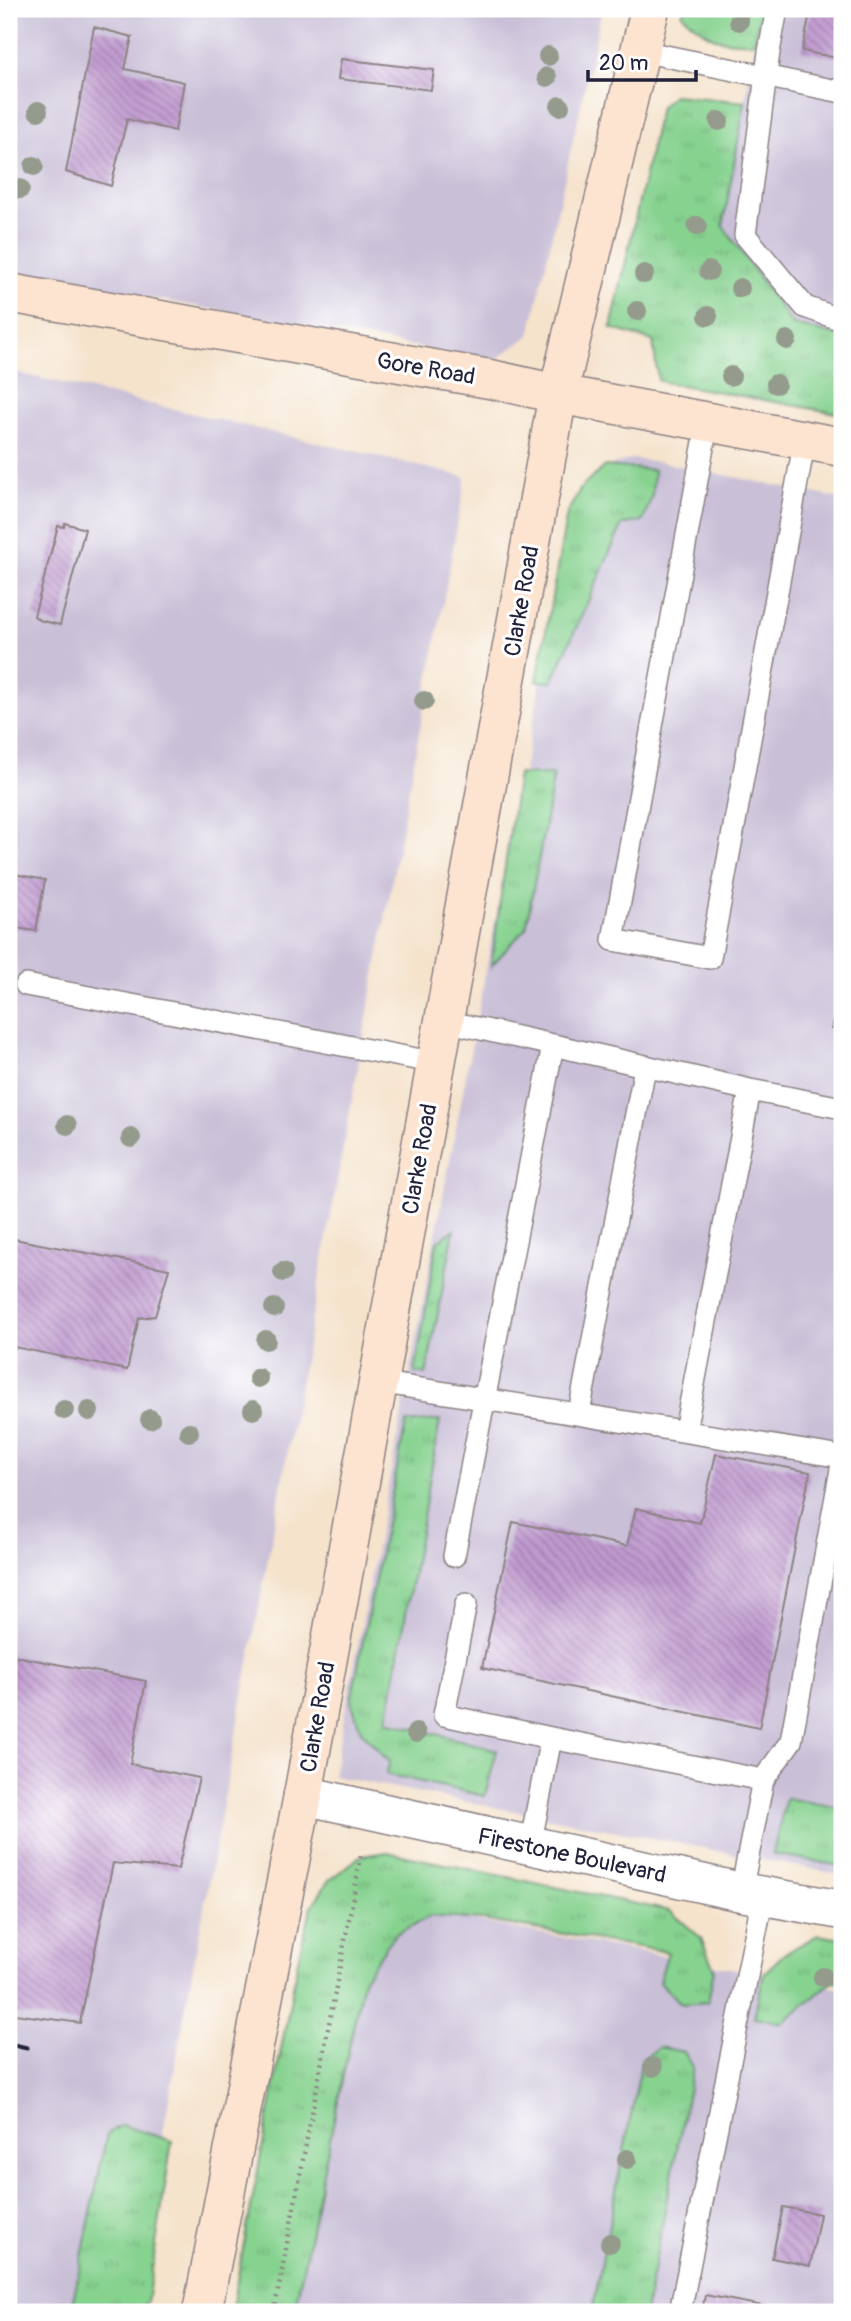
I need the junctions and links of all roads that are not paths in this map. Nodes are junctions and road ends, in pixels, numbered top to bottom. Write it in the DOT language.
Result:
graph roads {
  1 [pos="650,9"];
  2 [pos="777,9"];
  3 [pos="641,51"];
  4 [pos="766,76"];
  5 [pos="842,93"];
  6 [pos="9,293"];
  7 [pos="842,320"];
  8 [pos="558,394"];
  9 [pos="708,420"];
  10 [pos="805,439"];
  11 [pos="842,447"];
  12 [pos="26,985"];
  13 [pos="445,1021"];
  14 [pos="553,1045"];
  15 [pos="437,1063"];
  16 [pos="645,1067"];
  17 [pos="750,1090"];
  18 [pos="842,1108"];
  19 [pos="378,1382"];
  20 [pos="484,1398"];
  21 [pos="579,1413"];
  22 [pos="685,1431"];
  23 [pos="842,1457"];
  24 [pos="842,1464"];
  25 [pos="454,1556"];
  26 [pos="466,1604"];
  27 [pos="551,1738"];
  28 [pos="763,1780"];
  29 [pos="303,1796"];
  30 [pos="530,1846"];
  31 [pos="752,1894"];
  32 [pos="842,1910"];
  33 [pos="202,2312"];
  34 [pos="680,2312"];
  1 -- 3 [label="main road, Clarke Road"];
  2 -- 4 [label="lane"];
  3 -- 4 [label="lane"];
  3 -- 8 [label="main road, Clarke Road"];
  4 -- 5 [label="lane"];
  4 -- 7 [label="lane"];
  6 -- 8 [label="main road, Gore Road"];
  8 -- 9 [label="main road, Gore Road"];
  8 -- 13 [label="main road, Clarke Road"];
  9 -- 10 [label="main road, Gore Road"];
  9 -- 10 [label="lane"];
  10 -- 11 [label="main road, Gore Road"];
  12 -- 15 [label="lane"];
  13 -- 14 [label="lane"];
  13 -- 15 [label="main road, Clarke Road"];
  14 -- 16 [label="lane"];
  14 -- 20 [label="lane"];
  15 -- 19 [label="main road, Clarke Road"];
  16 -- 17 [label="lane"];
  16 -- 21 [label="lane"];
  17 -- 18 [label="lane"];
  17 -- 22 [label="lane"];
  19 -- 20 [label="lane"];
  19 -- 29 [label="main road, Clarke Road"];
  20 -- 21 [label="lane"];
  20 -- 25 [label="lane"];
  21 -- 22 [label="lane"];
  22 -- 23 [label="lane"];
  24 -- 28 [label="lane"];
  26 -- 27 [label="lane"];
  27 -- 28 [label="lane"];
  27 -- 30 [label="lane"];
  28 -- 31 [label="lane"];
  29 -- 30 [label="street, Firestone Boulevard"];
  29 -- 33 [label="main road, Clarke Road"];
  30 -- 31 [label="street, Firestone Boulevard"];
  31 -- 32 [label="street, Firestone Boulevard"];
  31 -- 34 [label="lane"];
}
